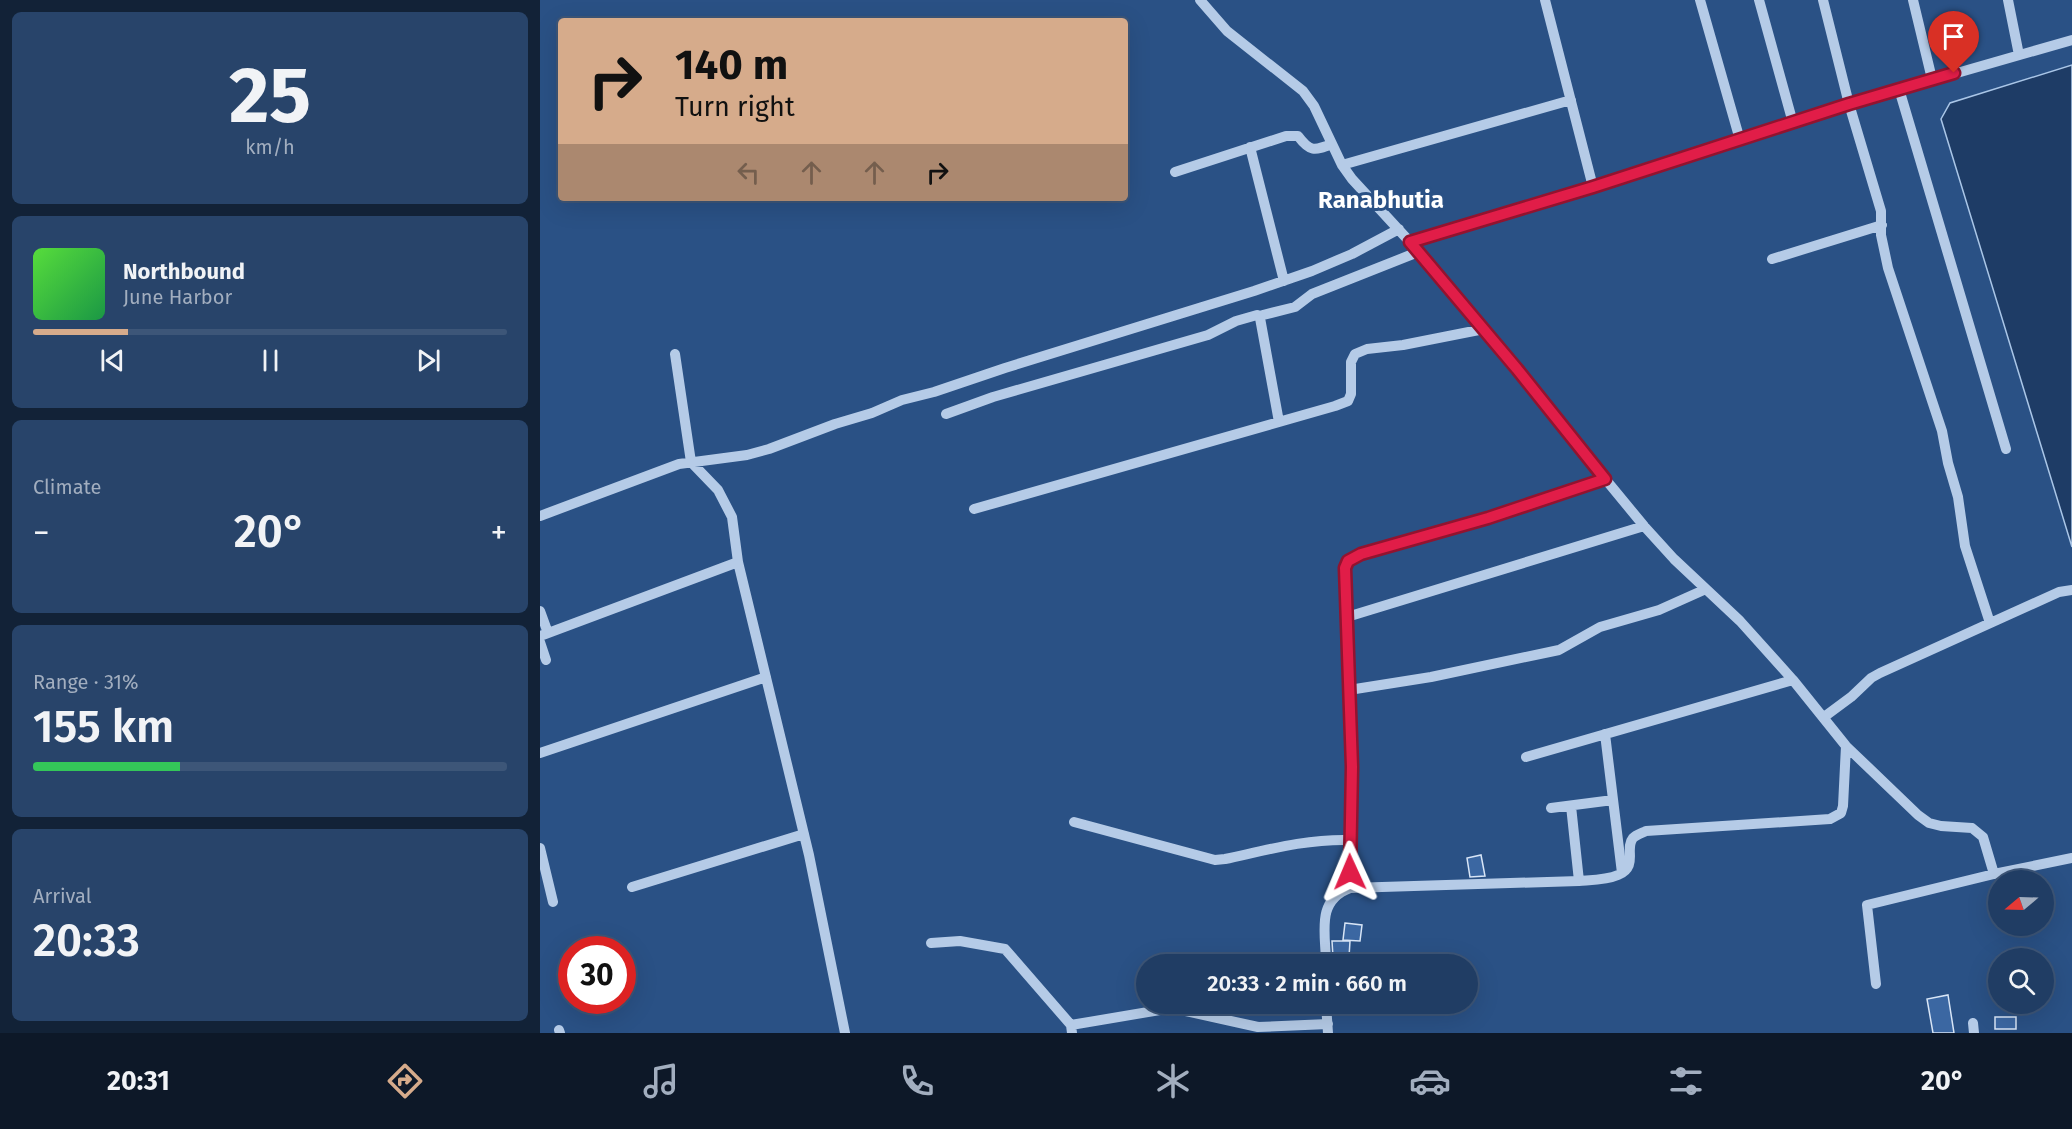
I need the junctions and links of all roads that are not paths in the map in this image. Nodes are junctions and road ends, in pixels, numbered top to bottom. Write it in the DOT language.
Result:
graph roads {
  1 [pos="1200,0"];
  2 [pos="1545,0"];
  3 [pos="1700,0"];
  4 [pos="1759,0"];
  5 [pos="1823,0"];
  6 [pos="1913,0"];
  7 [pos="2008,0"];
  8 [pos="2072,40"];
  9 [pos="2019,55"];
  10 [pos="1932,80"];
  11 [pos="1899,89"];
  12 [pos="1571,100"];
  13 [pos="1849,104"];
  14 [pos="1793,123"];
  15 [pos="1740,140"];
  16 [pos="1332,144"];
  17 [pos="1250,147"];
  18 [pos="1341,165"];
  19 [pos="1175,172"];
  20 [pos="1593,187"];
  21 [pos="1882,225"];
  22 [pos="1399,229"];
  23 [pos="1410,242"];
  24 [pos="1418,252"];
  25 [pos="1772,259"];
  26 [pos="1284,281"];
  27 [pos="1259,316"];
  28 [pos="1484,329"];
  29 [pos="675,354"];
  30 [pos="946,414"];
  31 [pos="1279,422"];
  32 [pos="2006,449"];
  33 [pos="691,462"];
  34 [pos="1605,479"];
  35 [pos="974,509"];
  36 [pos="540,516"];
  37 [pos="1644,526"];
  38 [pos="738,562"];
  39 [pos="1706,589"];
  40 [pos="2072,590"];
  41 [pos="540,611"];
  42 [pos="1347,617"];
  43 [pos="1990,623"];
  44 [pos="543,637"];
  45 [pos="546,660"];
  46 [pos="766,677"];
  47 [pos="1793,680"];
  48 [pos="1349,690"];
  49 [pos="1824,717"];
  50 [pos="1605,734"];
  51 [pos="1846,746"];
  52 [pos="540,753"];
  53 [pos="1526,757"];
  54 [pos="1613,800"];
  55 [pos="1571,806"];
  56 [pos="1551,808"];
  57 [pos="1074,822"];
  58 [pos="804,834"];
  59 [pos="1349,840"];
  60 [pos="540,848"];
  61 [pos="2072,858"];
  62 [pos="1993,870"];
  63 [pos="2014,870"];
  64 [pos="1622,873"];
  65 [pos="1988,875"];
  66 [pos="1579,881"];
  67 [pos="632,887"];
  68 [pos="1350,888"];
  69 [pos="553,902"];
  70 [pos="931,943"];
  71 [pos="1326,954"];
  72 [pos="1876,984"];
  73 [pos="1328,1028"];
  74 [pos="1072,1029"];
  75 [pos="845,1033"];
  1 -- 16 [label="street"];
  2 -- 12 [label="street"];
  3 -- 15 [label="street"];
  4 -- 14 [label="street"];
  5 -- 13 [label="street"];
  6 -- 10 [label="street"];
  7 -- 9 [label="street"];
  8 -- 9 [label="street"];
  9 -- 10 [label="street"];
  10 -- 11 [label="street"];
  11 -- 13 [label="street"];
  11 -- 32 [label="street"];
  12 -- 18 [label="street"];
  12 -- 20 [label="street"];
  13 -- 14 [label="street"];
  13 -- 21 [label="street"];
  14 -- 15 [label="street"];
  15 -- 20 [label="street"];
  16 -- 17 [label="street"];
  16 -- 18 [label="street"];
  17 -- 19 [label="street"];
  17 -- 26 [label="street"];
  18 -- 22 [label="street"];
  20 -- 23 [label="street"];
  21 -- 25 [label="street"];
  21 -- 43 [label="street"];
  22 -- 23 [label="street"];
  22 -- 26 [label="street"];
  23 -- 24 [label="street"];
  24 -- 27 [label="street"];
  24 -- 28 [label="street"];
  26 -- 33 [label="street"];
  27 -- 30 [label="street"];
  27 -- 31 [label="street"];
  28 -- 31 [label="street"];
  28 -- 34 [label="street"];
  29 -- 33 [label="street"];
  31 -- 35 [label="street"];
  33 -- 36 [label="street"];
  33 -- 38 [label="street"];
  34 -- 37 [label="street"];
  34 -- 42 [label="street"];
  37 -- 39 [label="street"];
  37 -- 42 [label="street"];
  38 -- 44 [label="street"];
  38 -- 46 [label="street"];
  39 -- 47 [label="street"];
  39 -- 48 [label="street"];
  40 -- 43 [label="street"];
  41 -- 44 [label="street"];
  42 -- 48 [label="street"];
  43 -- 49 [label="street"];
  44 -- 45 [label="street"];
  46 -- 52 [label="street"];
  46 -- 58 [label="street"];
  47 -- 49 [label="street"];
  47 -- 50 [label="street"];
  48 -- 59 [label="street"];
  49 -- 51 [label="street"];
  50 -- 53 [label="street"];
  50 -- 54 [label="street"];
  51 -- 62 [label="street"];
  51 -- 64 [label="street"];
  54 -- 55 [label="street"];
  54 -- 64 [label="street"];
  55 -- 56 [label="street"];
  55 -- 66 [label="street"];
  57 -- 59 [label="street"];
  58 -- 67 [label="street"];
  58 -- 75 [label="street"];
  59 -- 68 [label="street"];
  60 -- 69 [label="street"];
  61 -- 63 [label="street"];
  64 -- 66 [label="street"];
  65 -- 72 [label="street"];
  66 -- 68 [label="street"];
  68 -- 71 [label="street"];
  70 -- 74 [label="street"];
  73 -- 74 [label="street"];
}
